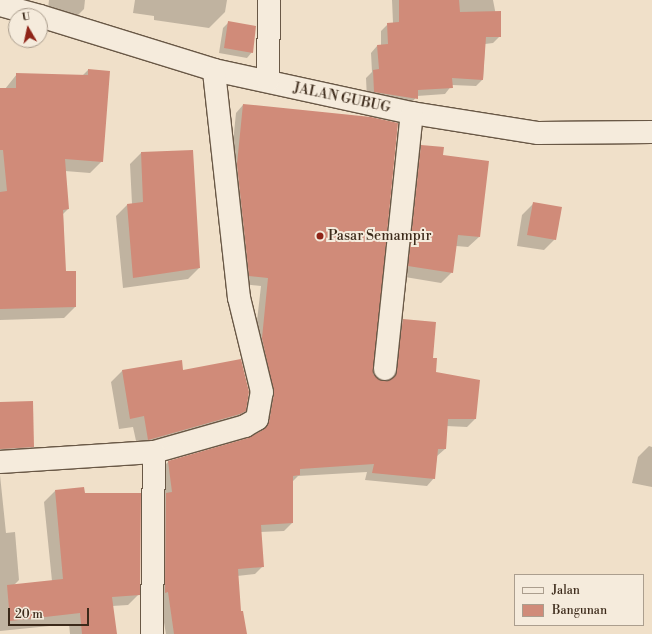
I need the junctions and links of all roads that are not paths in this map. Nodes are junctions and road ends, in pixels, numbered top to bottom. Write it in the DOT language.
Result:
graph roads {
  1 [pos="269,0"];
  2 [pos="0,5"];
  3 [pos="11,8"];
  4 [pos="48,18"];
  5 [pos="214,70"];
  6 [pos="268,82"];
  7 [pos="412,113"];
  8 [pos="652,132"];
  9 [pos="385,369"];
  10 [pos="154,452"];
  11 [pos="0,462"];
  12 [pos="152,634"];
  1 -- 6 [label="street"];
  2 -- 3 [label="street, JALAN GUBUG"];
  4 -- 5 [label="street, JALAN GUBUG"];
  5 -- 6 [label="street, JALAN GUBUG"];
  5 -- 10 [label="street"];
  6 -- 7 [label="street, JALAN GUBUG"];
  7 -- 8 [label="street, JALAN GUBUG"];
  7 -- 9 [label="street"];
  10 -- 11 [label="street"];
  10 -- 12 [label="street"];
}
